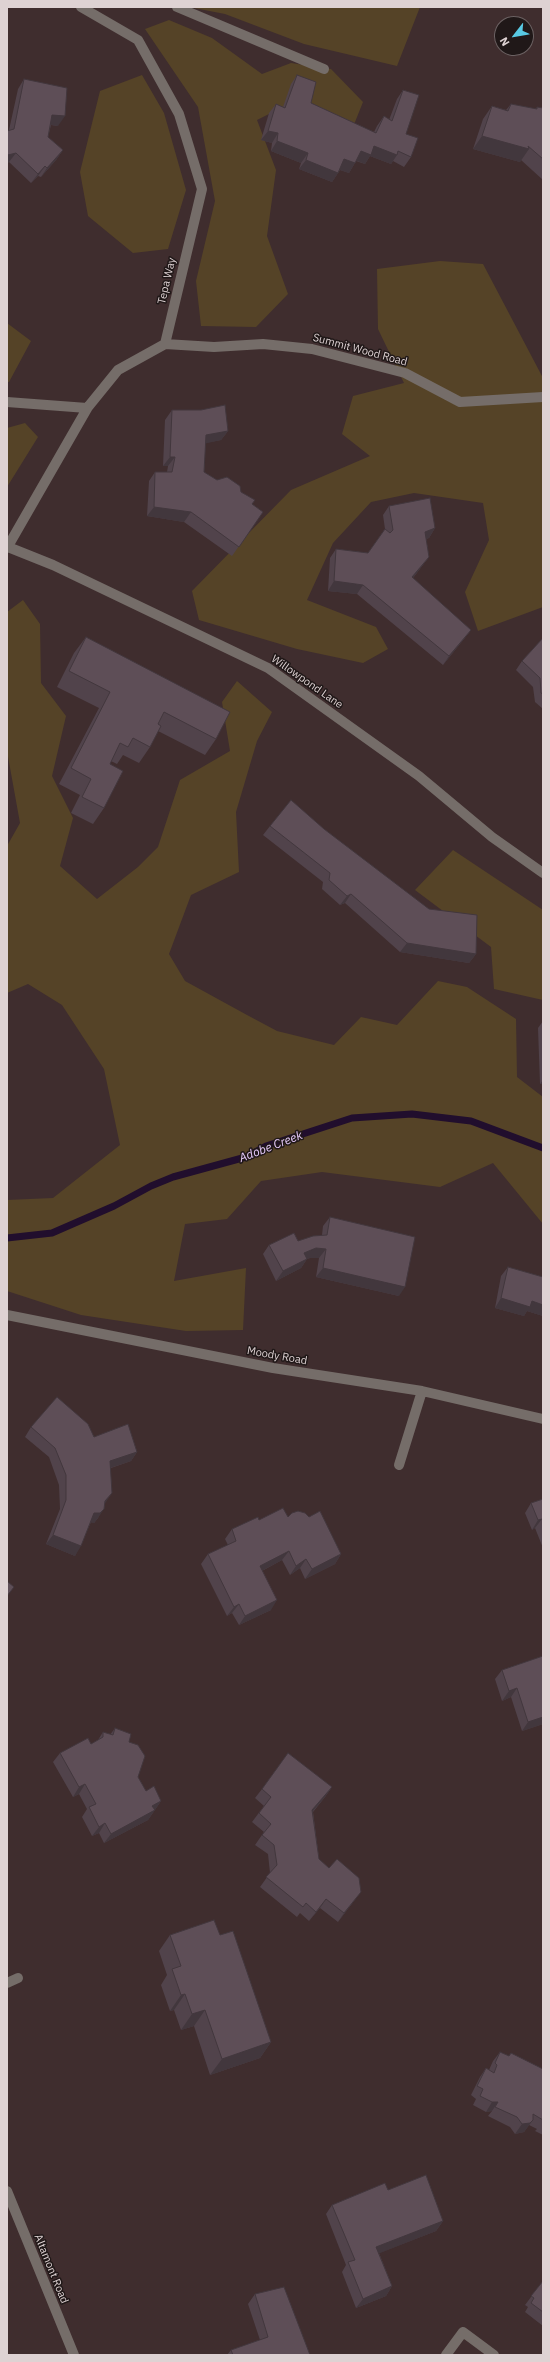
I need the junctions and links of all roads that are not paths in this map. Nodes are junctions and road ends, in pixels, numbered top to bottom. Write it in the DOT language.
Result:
graph roads {
  1 [pos="81,7"];
  2 [pos="177,7"];
  3 [pos="324,69"];
  4 [pos="165,344"];
  5 [pos="543,397"];
  6 [pos="7,402"];
  7 [pos="87,408"];
  8 [pos="7,547"];
  9 [pos="543,873"];
  10 [pos="7,1315"];
  11 [pos="422,1391"];
  12 [pos="543,1419"];
  13 [pos="399,1465"];
  14 [pos="18,1978"];
  15 [pos="7,1983"];
  16 [pos="7,2191"];
  17 [pos="74,2355"];
  18 [pos="446,2355"];
  19 [pos="494,2355"];
  1 -- 4 [label="street, Tepa Way"];
  2 -- 3 [label="street"];
  4 -- 5 [label="street, Summit Wood Road"];
  4 -- 7 [label="street"];
  6 -- 7 [label="street"];
  7 -- 8 [label="street"];
  8 -- 9 [label="street, Willowpond Lane"];
  10 -- 11 [label="street, Moody Road"];
  11 -- 12 [label="street, Moody Road"];
  11 -- 13 [label="street"];
  14 -- 15 [label="street"];
  16 -- 17 [label="street, Altamont Road"];
  18 -- 19 [label="street"];
}
